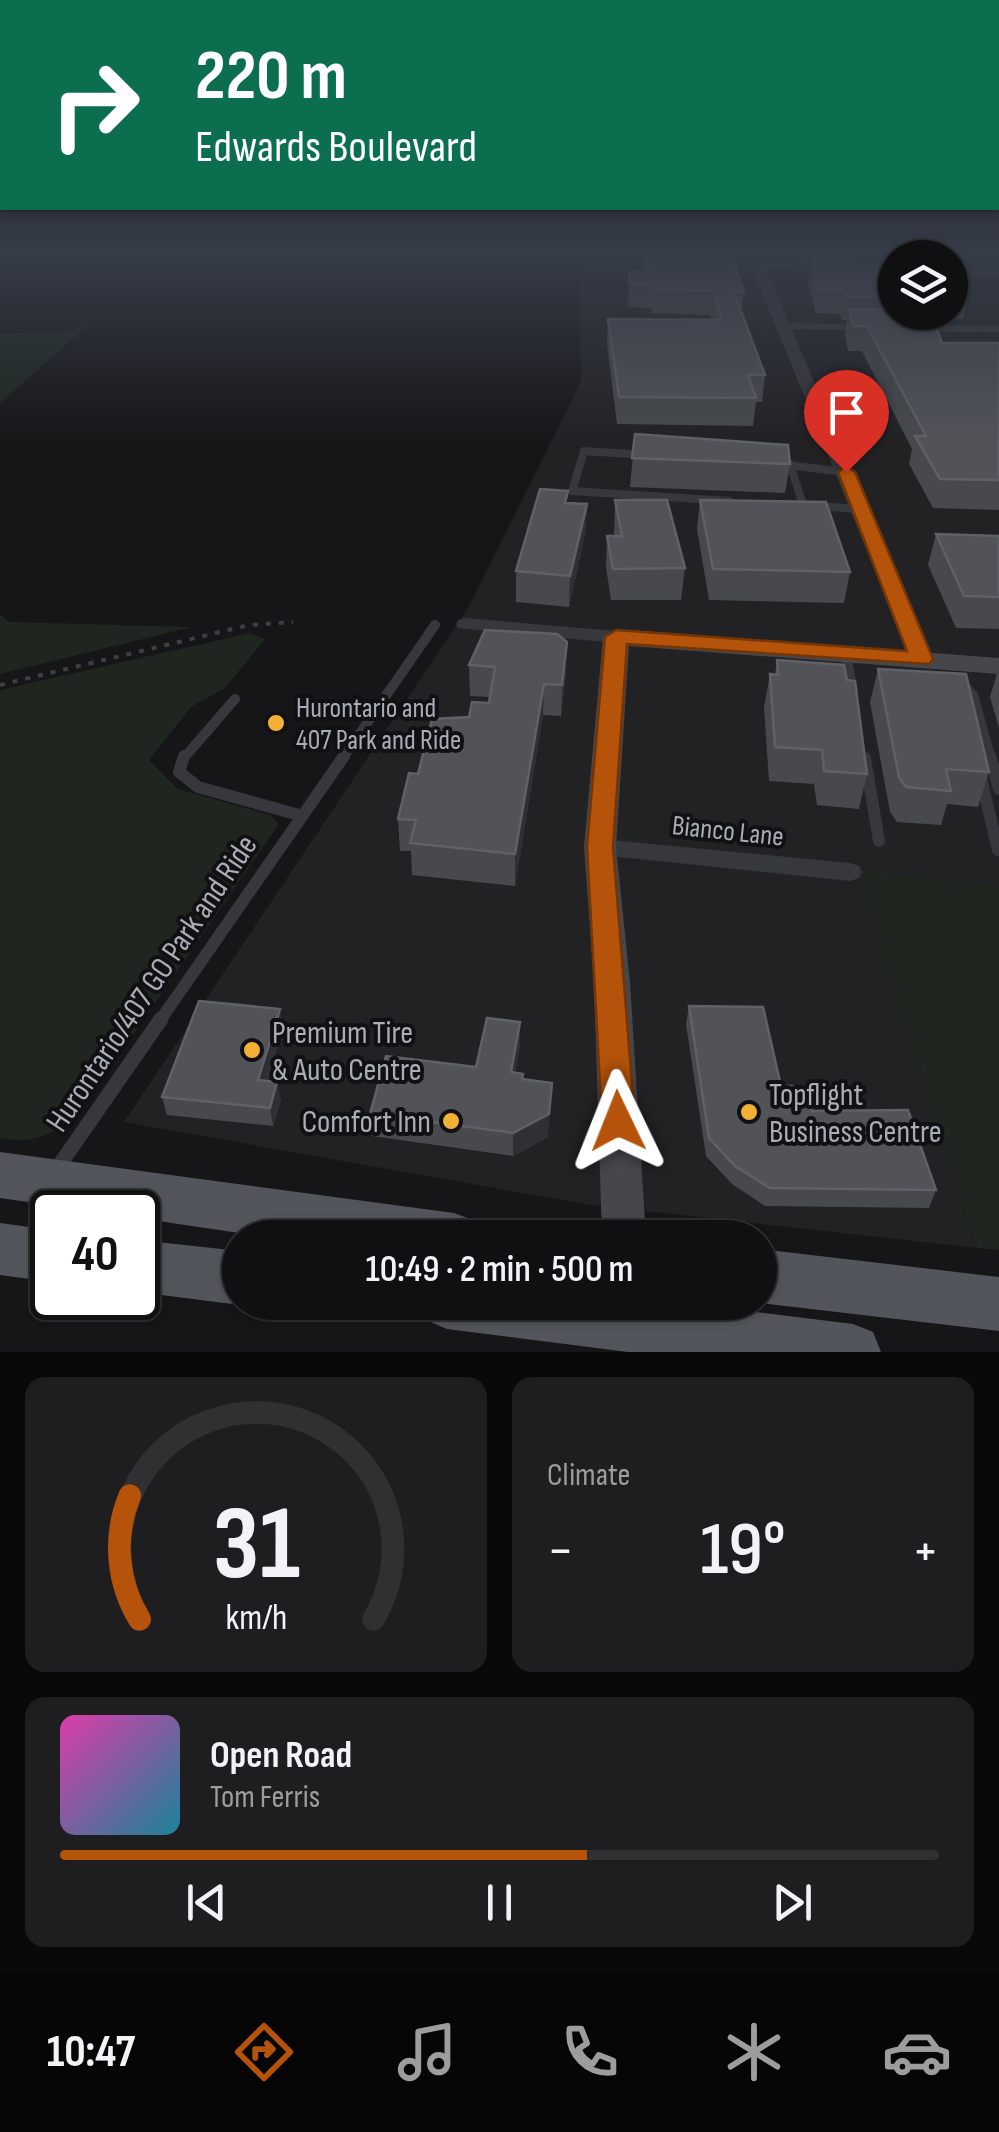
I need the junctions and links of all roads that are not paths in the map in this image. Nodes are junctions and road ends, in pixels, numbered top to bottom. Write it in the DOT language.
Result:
graph roads {
  1 [pos="780,317"];
  2 [pos="784,326"];
  3 [pos="875,327"];
  4 [pos="968,328"];
  5 [pos="999,329"];
  6 [pos="967,330"];
  7 [pos="976,342"];
  8 [pos="659,456"];
  9 [pos="772,463"];
  10 [pos="790,464"];
  11 [pos="846,472"];
  12 [pos="746,502"];
  13 [pos="784,504"];
  14 [pos="804,505"];
  15 [pos="861,509"];
  16 [pos="466,624"];
  17 [pos="435,625"];
  18 [pos="616,637"];
  19 [pos="846,654"];
  20 [pos="922,659"];
  21 [pos="999,666"];
  22 [pos="962,674"];
  23 [pos="853,692"];
  24 [pos="872,693"];
  25 [pos="234,699"];
  26 [pos="856,710"];
  27 [pos="863,748"];
  28 [pos="999,789"];
  29 [pos="299,816"];
  30 [pos="879,841"];
  31 [pos="600,847"];
  32 [pos="998,850"];
  33 [pos="850,872"];
  34 [pos="24,1178"];
  35 [pos="325,1220"];
  36 [pos="623,1220"];
  37 [pos="0,1249"];
  38 [pos="30,1253"];
  39 [pos="160,1269"];
  40 [pos="222,1276"];
  41 [pos="777,1278"];
  42 [pos="999,1304"];
  43 [pos="583,1320"];
  44 [pos="628,1326"];
  45 [pos="853,1352"];
  1 -- 2 [label="street"];
  2 -- 3 [label="lane"];
  2 -- 11 [label="street"];
  4 -- 5 [label="lane"];
  6 -- 7 [label="lane"];
  8 -- 12 [label="lane"];
  9 -- 10 [label="lane"];
  10 -- 11 [label="lane"];
  10 -- 14 [label="lane"];
  11 -- 15 [label="street"];
  13 -- 14 [label="lane"];
  14 -- 15 [label="lane"];
  15 -- 20 [label="street"];
  16 -- 18 [label="street"];
  17 -- 29 [label="lane, Hurontario/407 GO Park and Ride"];
  18 -- 19 [label="street"];
  18 -- 31 [label="street"];
  19 -- 20 [label="street"];
  19 -- 23 [label="lane"];
  20 -- 22 [label="street"];
  21 -- 22 [label="street"];
  22 -- 28 [label="lane"];
  22 -- 32 [label="lane"];
  23 -- 24 [label="lane"];
  23 -- 26 [label="lane"];
  25 -- 29 [label="lane, Hurontario/407 GO Park and Ride"];
  27 -- 30 [label="lane"];
  29 -- 34 [label="lane, Hurontario/407 GO Park and Ride"];
  31 -- 33 [label="street, Bianco Lane"];
  31 -- 36 [label="street"];
  34 -- 35 [label="main road"];
  37 -- 38 [label="main road"];
  39 -- 40 [label="main road"];
  41 -- 42 [label="main road"];
  43 -- 44 [label="main road"];
  44 -- 45 [label="main road"];
}
